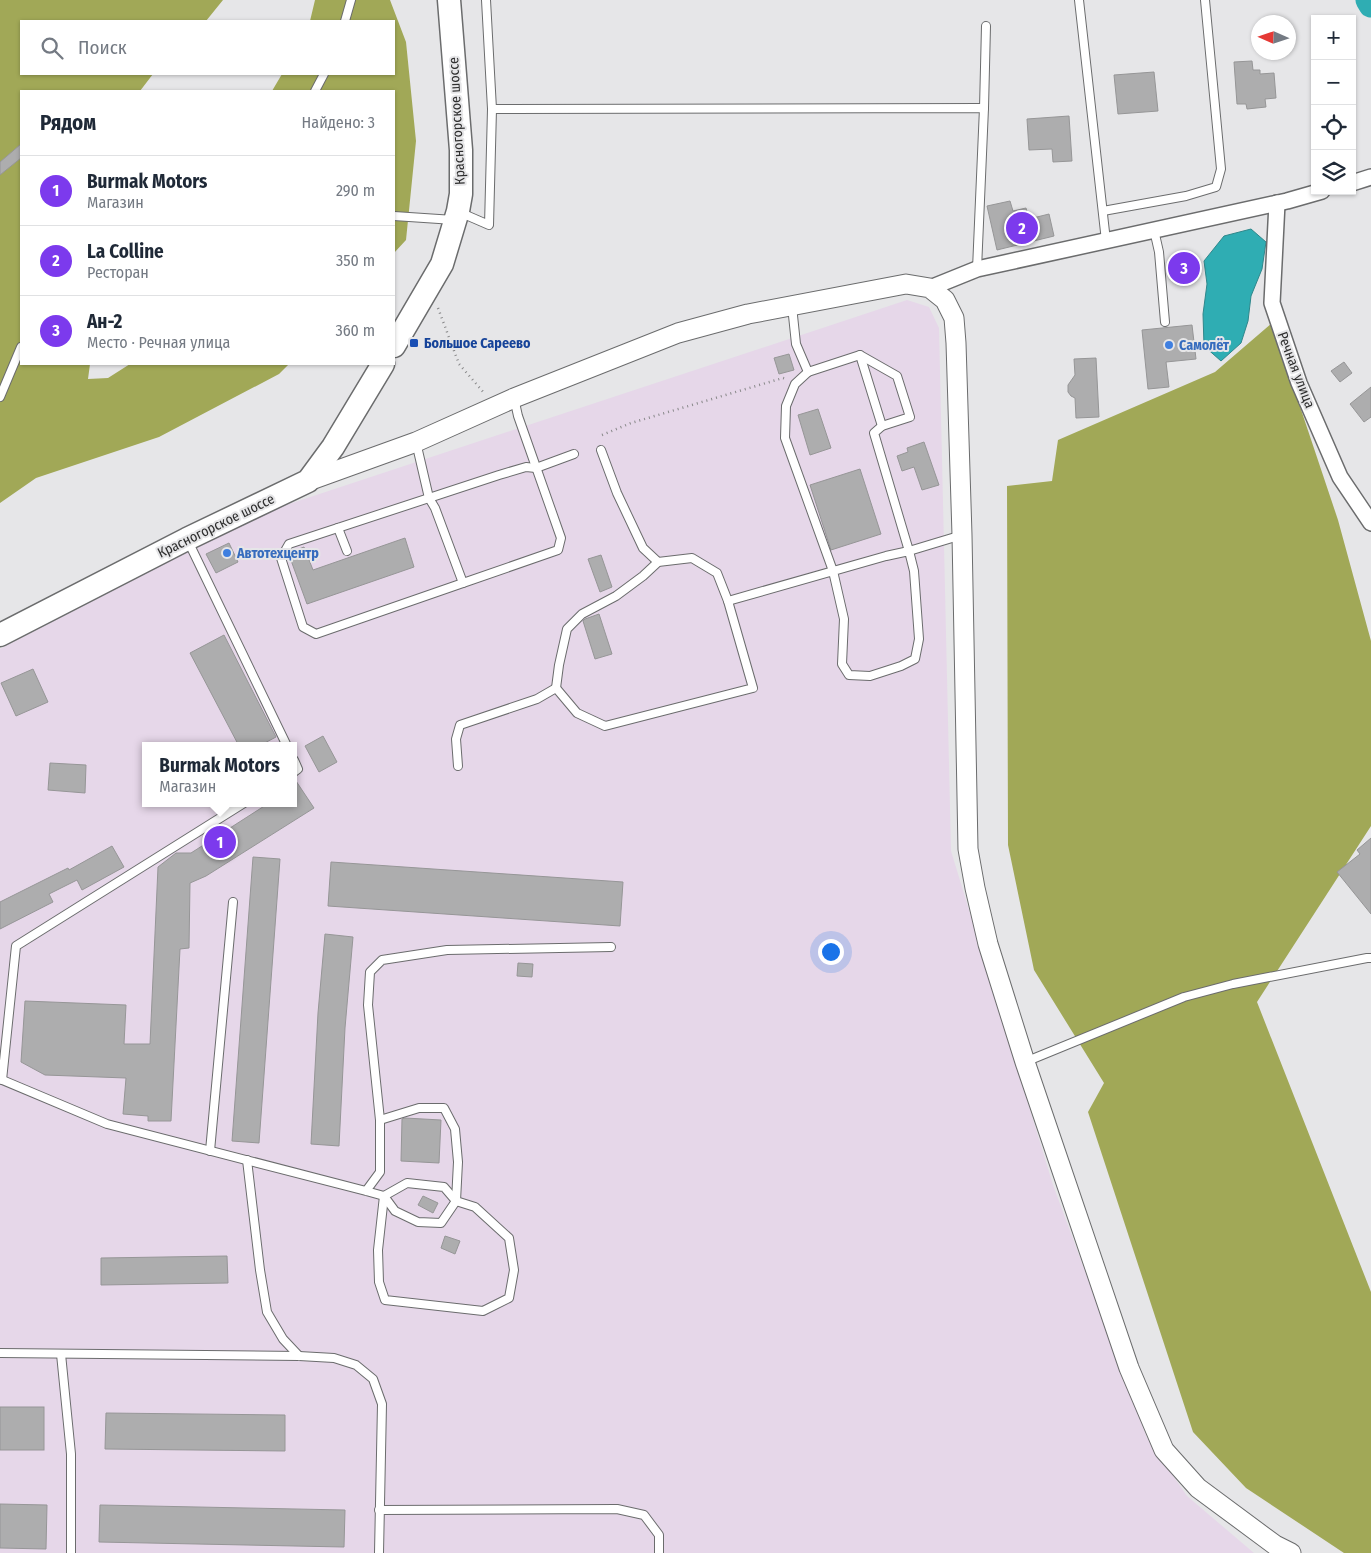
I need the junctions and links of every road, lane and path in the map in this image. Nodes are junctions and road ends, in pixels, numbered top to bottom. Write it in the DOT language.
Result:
graph roads {
  1 [pos="352,0"];
  2 [pos="449,0"];
  3 [pos="486,0"];
  4 [pos="1079,0"];
  5 [pos="1205,0"];
  6 [pos="345,20"];
  7 [pos="986,26"];
  8 [pos="323,75"];
  9 [pos="315,90"];
  10 [pos="984,108"];
  11 [pos="492,109"];
  12 [pos="1371,178"];
  13 [pos="1356,182"];
  14 [pos="1311,194"];
  15 [pos="1277,203"];
  16 [pos="1103,211"];
  17 [pos="395,216"];
  18 [pos="457,216"];
  19 [pos="1154,230"];
  20 [pos="1106,241"];
  21 [pos="977,269"];
  22 [pos="429,286"];
  23 [pos="930,288"];
  24 [pos="792,305"];
  25 [pos="1165,322"];
  26 [pos="395,344"];
  27 [pos="20,349"];
  28 [pos="860,355"];
  29 [pos="382,365"];
  30 [pos="808,372"];
  31 [pos="795,384"];
  32 [pos="0,397"];
  33 [pos="514,398"];
  34 [pos="495,406"];
  35 [pos="882,426"];
  36 [pos="602,435"];
  37 [pos="416,442"];
  38 [pos="601,450"];
  39 [pos="574,454"];
  40 [pos="536,468"];
  41 [pos="308,481"];
  42 [pos="430,498"];
  43 [pos="1371,523"];
  44 [pos="338,528"];
  45 [pos="962,534"];
  46 [pos="187,539"];
  47 [pos="347,551"];
  48 [pos="909,551"];
  49 [pos="658,562"];
  50 [pos="833,571"];
  51 [pos="463,583"];
  52 [pos="728,601"];
  53 [pos="0,635"];
  54 [pos="556,688"];
  55 [pos="285,742"];
  56 [pos="458,766"];
  57 [pos="238,807"];
  58 [pos="233,902"];
  59 [pos="611,947"];
  60 [pos="1371,958"];
  61 [pos="1025,1062"];
  62 [pos="1,1079"];
  63 [pos="380,1120"];
  64 [pos="210,1150"];
  65 [pos="248,1160"];
  66 [pos="366,1191"];
  67 [pos="384,1196"];
  68 [pos="456,1201"];
  69 [pos="0,1353"];
  70 [pos="62,1354"];
  71 [pos="299,1356"];
  72 [pos="380,1510"];
  73 [pos="71,1553"];
  74 [pos="379,1553"];
  75 [pos="659,1553"];
  76 [pos="1291,1553"];
  1 -- 6 [label="lane"];
  2 -- 18 [label="main road, Красногорское шоссе"];
  3 -- 11 [label="lane"];
  4 -- 16 [label="lane"];
  5 -- 16 [label="lane"];
  7 -- 10 [label="lane"];
  8 -- 9 [label="lane"];
  10 -- 11 [label="lane"];
  10 -- 21 [label="lane"];
  11 -- 18 [label="lane"];
  12 -- 13 [label="street"];
  14 -- 15 [label="street"];
  15 -- 19 [label="street"];
  15 -- 43 [label="street, Речная улица"];
  16 -- 20 [label="lane"];
  17 -- 18 [label="lane"];
  18 -- 22 [label="main road, Красногорское шоссе"];
  19 -- 20 [label="street"];
  19 -- 25 [label="lane"];
  20 -- 21 [label="street"];
  21 -- 23 [label="street"];
  22 -- 26 [label="main road, Красногорское шоссе"];
  22 -- 34 [label="path"];
  23 -- 24 [label="street"];
  23 -- 45 [label="street"];
  24 -- 30 [label="lane"];
  24 -- 33 [label="street"];
  27 -- 32 [label="lane"];
  28 -- 30 [label="lane"];
  28 -- 35 [label="lane"];
  28 -- 35 [label="lane"];
  29 -- 41 [label="main road, Красногорское шоссе"];
  30 -- 31 [label="lane"];
  31 -- 36 [label="path"];
  31 -- 50 [label="lane"];
  33 -- 34 [label="street"];
  33 -- 40 [label="lane"];
  34 -- 37 [label="street"];
  35 -- 48 [label="lane"];
  37 -- 41 [label="street"];
  37 -- 42 [label="lane"];
  38 -- 49 [label="lane"];
  39 -- 40 [label="lane"];
  40 -- 42 [label="lane"];
  40 -- 51 [label="lane"];
  41 -- 46 [label="main road, Красногорское шоссе"];
  42 -- 44 [label="lane"];
  42 -- 51 [label="lane"];
  44 -- 47 [label="lane"];
  44 -- 51 [label="lane"];
  45 -- 48 [label="lane"];
  45 -- 61 [label="street"];
  46 -- 53 [label="main road, Красногорское шоссе"];
  46 -- 55 [label="lane"];
  48 -- 50 [label="lane"];
  48 -- 50 [label="lane"];
  49 -- 52 [label="lane"];
  49 -- 54 [label="lane"];
  50 -- 52 [label="lane"];
  52 -- 54 [label="lane"];
  54 -- 56 [label="lane"];
  57 -- 62 [label="lane"];
  58 -- 64 [label="lane"];
  59 -- 63 [label="lane"];
  60 -- 61 [label="lane"];
  61 -- 76 [label="street"];
  62 -- 64 [label="lane"];
  63 -- 66 [label="lane"];
  63 -- 68 [label="lane"];
  64 -- 65 [label="lane"];
  65 -- 66 [label="lane"];
  65 -- 71 [label="lane"];
  66 -- 67 [label="lane"];
  67 -- 68 [label="lane"];
  67 -- 68 [label="lane"];
  67 -- 68 [label="lane"];
  69 -- 70 [label="lane"];
  70 -- 71 [label="lane"];
  70 -- 73 [label="lane"];
  71 -- 72 [label="lane"];
  72 -- 74 [label="lane"];
  72 -- 75 [label="lane"];
}
